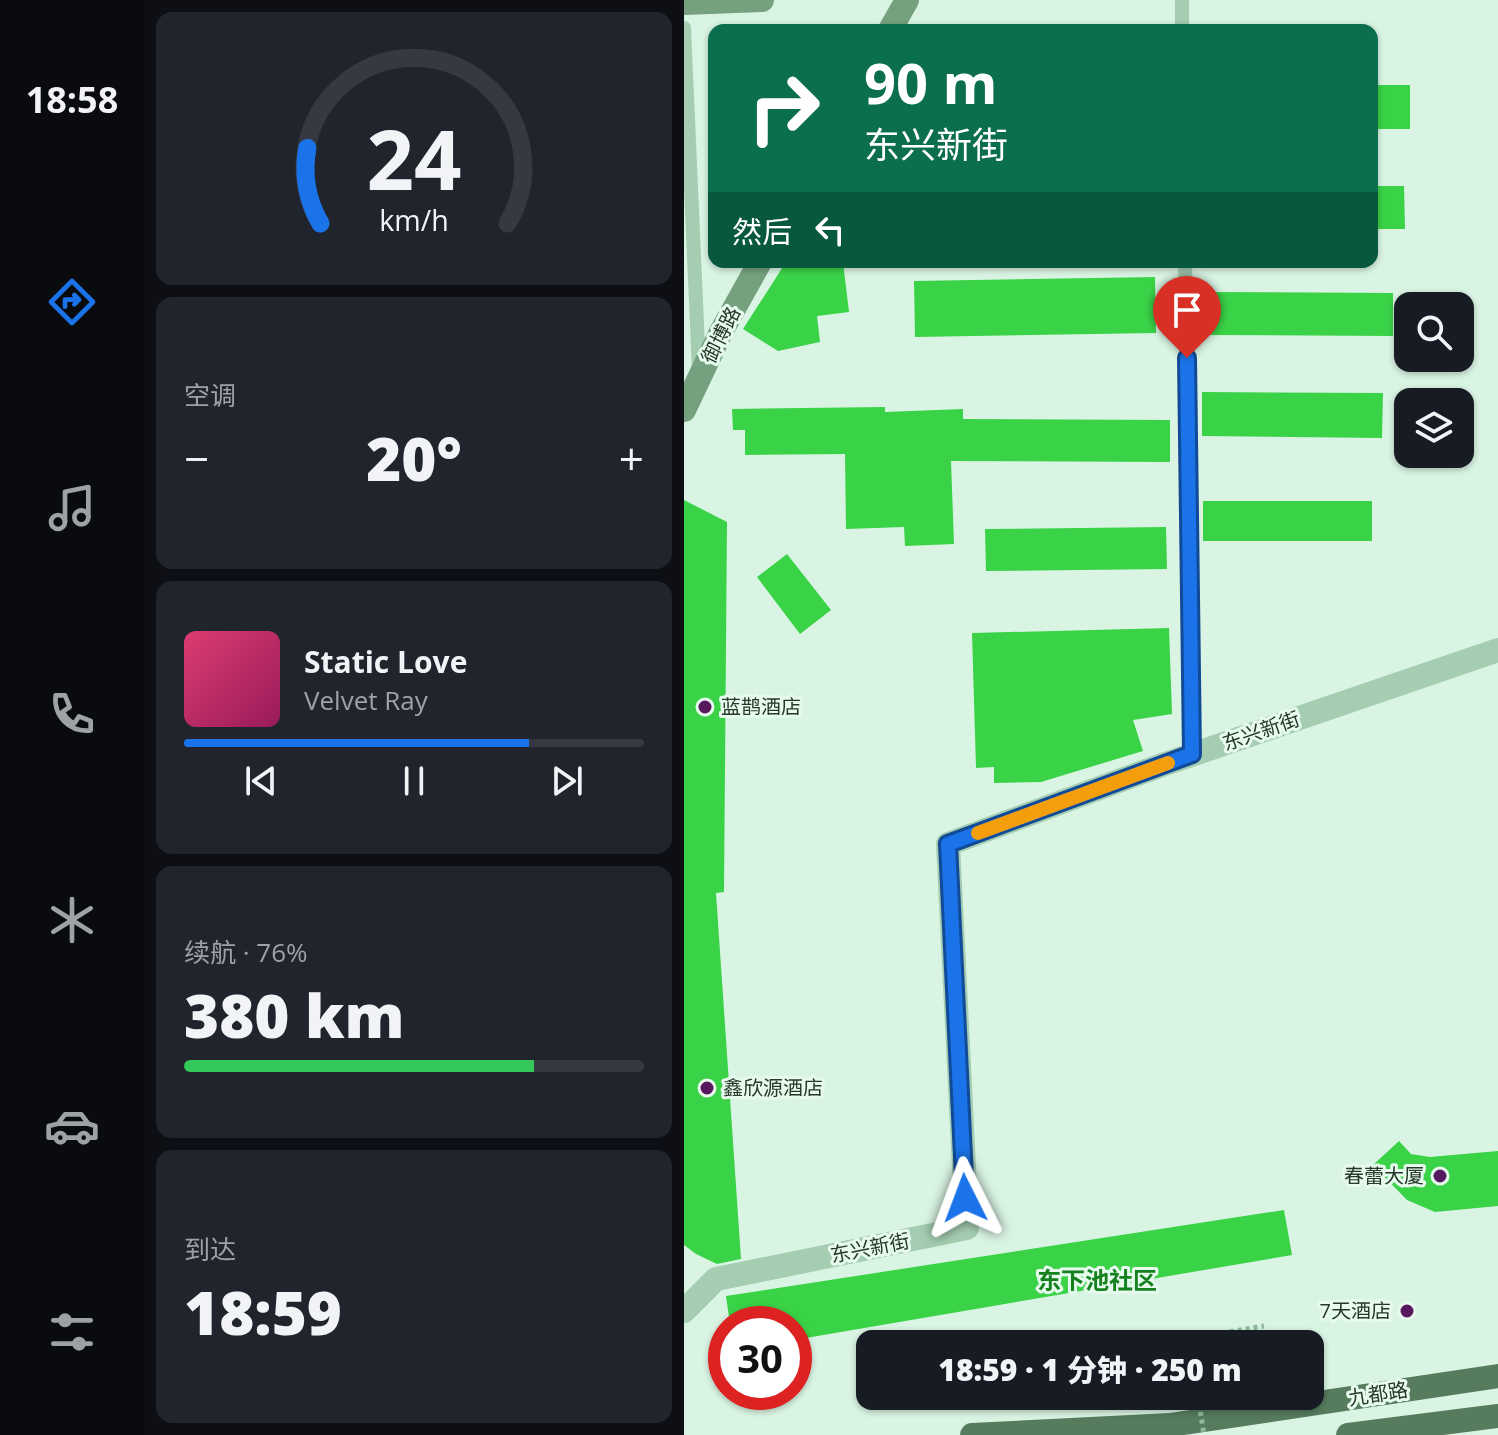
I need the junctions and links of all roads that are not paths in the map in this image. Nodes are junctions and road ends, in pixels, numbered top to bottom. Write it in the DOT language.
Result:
graph roads {
  1 [pos="762,0"];
  2 [pos="907,0"];
  3 [pos="1182,0"];
  4 [pos="684,3"];
  5 [pos="893,24"];
  6 [pos="1182,24"];
  7 [pos="684,28"];
  8 [pos="757,268"];
  9 [pos="1185,268"];
  10 [pos="699,378"];
  11 [pos="684,410"];
  12 [pos="1498,650"];
  13 [pos="1192,754"];
  14 [pos="684,1311"];
  15 [pos="1498,1376"];
  16 [pos="1498,1416"];
  17 [pos="1360,1434"];
  18 [pos="972,1435"];
  1 -- 4 [label="street"];
  2 -- 5 [label="street"];
  3 -- 6 [label="lane"];
  7 -- 10 [label="lane"];
  8 -- 10 [label="street, 御博路"];
  9 -- 13 [label="lane"];
  10 -- 11 [label="street, 御博路"];
  12 -- 13 [label="street, 东兴新街"];
  13 -- 14 [label="street, 东兴新街"];
  15 -- 18 [label="main road, 九都路"];
  16 -- 17 [label="main road, 九都路"];
}
